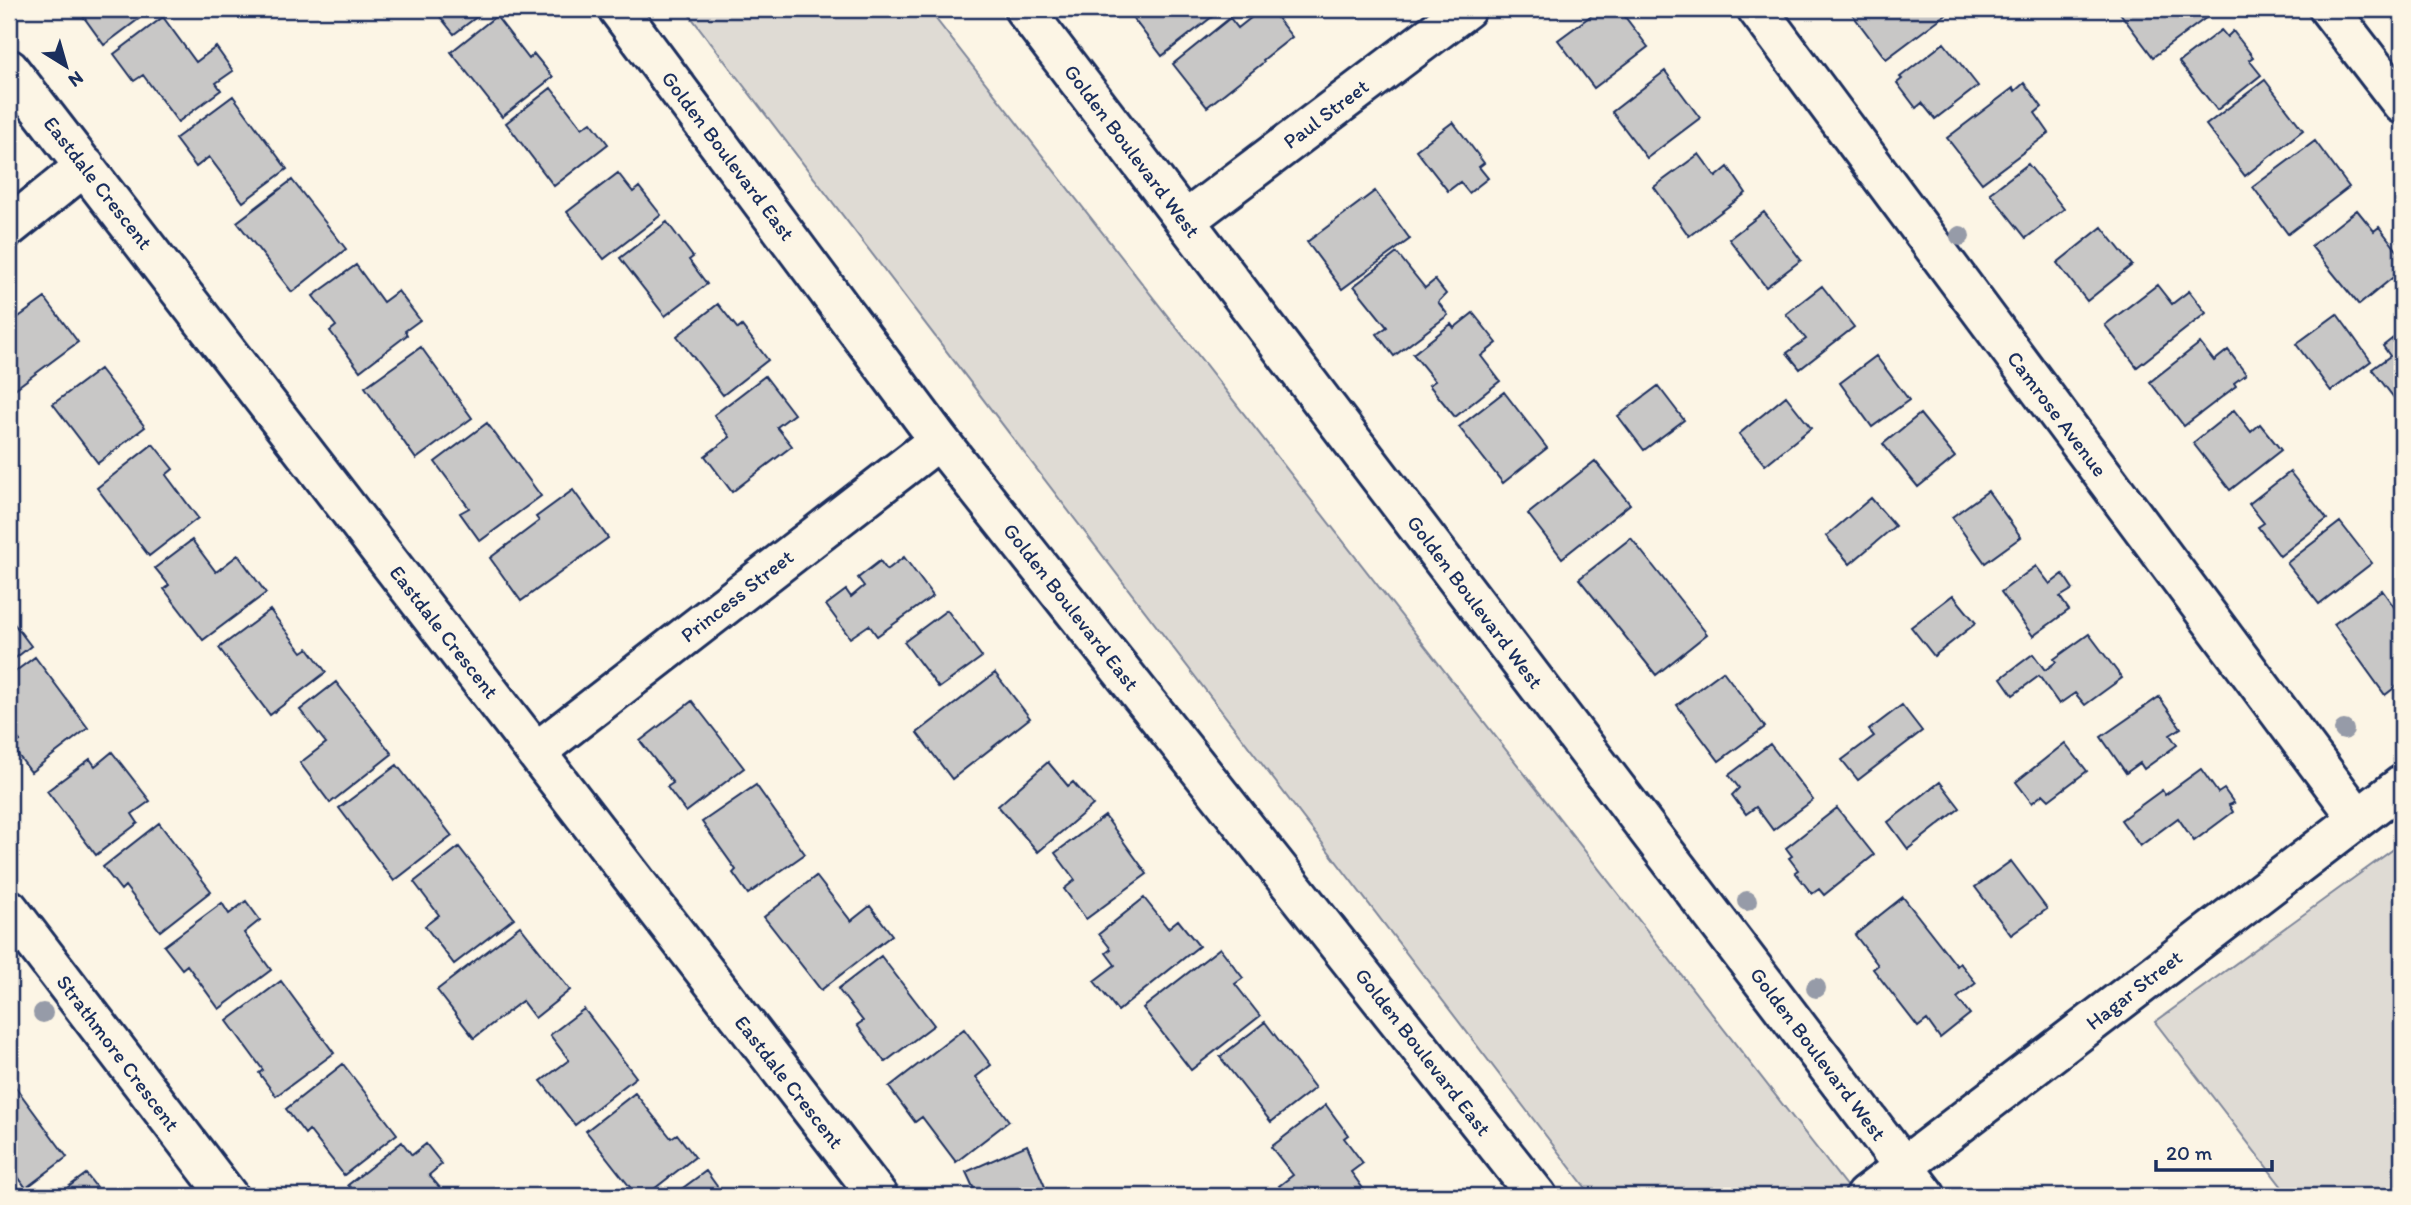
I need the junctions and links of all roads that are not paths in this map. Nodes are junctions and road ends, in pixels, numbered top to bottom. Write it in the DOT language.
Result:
graph roads {
  1 [pos="618,9"];
  2 [pos="1024,9"];
  3 [pos="1466,9"];
  4 [pos="1757,9"];
  5 [pos="2329,9"];
  6 [pos="9,69"];
  7 [pos="2402,104"];
  8 [pos="85,166"];
  9 [pos="1186,220"];
  10 [pos="9,227"];
  11 [pos="939,440"];
  12 [pos="536,752"];
  13 [pos="2402,785"];
  14 [pos="2358,818"];
  15 [pos="9,909"];
  16 [pos="1915,1182"];
  17 [pos="228,1196"];
  18 [pos="878,1196"];
  19 [pos="1536,1196"];
  20 [pos="1866,1196"];
  1 -- 11 [label="street, Golden Boulevard East"];
  2 -- 9 [label="street, Golden Boulevard West"];
  3 -- 9 [label="street, Paul Street"];
  4 -- 14 [label="street, Camrose Avenue"];
  5 -- 7 [label="street"];
  6 -- 8 [label="street, Eastdale Crescent"];
  8 -- 10 [label="street"];
  8 -- 12 [label="street, Eastdale Crescent"];
  9 -- 16 [label="street, Golden Boulevard West"];
  11 -- 12 [label="street, Princess Street"];
  11 -- 19 [label="street, Golden Boulevard East"];
  12 -- 18 [label="street, Eastdale Crescent"];
  13 -- 14 [label="street, Hagar Street"];
  14 -- 16 [label="street, Hagar Street"];
  15 -- 17 [label="street, Strathmore Crescent"];
  16 -- 20 [label="street, Hagar Street"];
}
